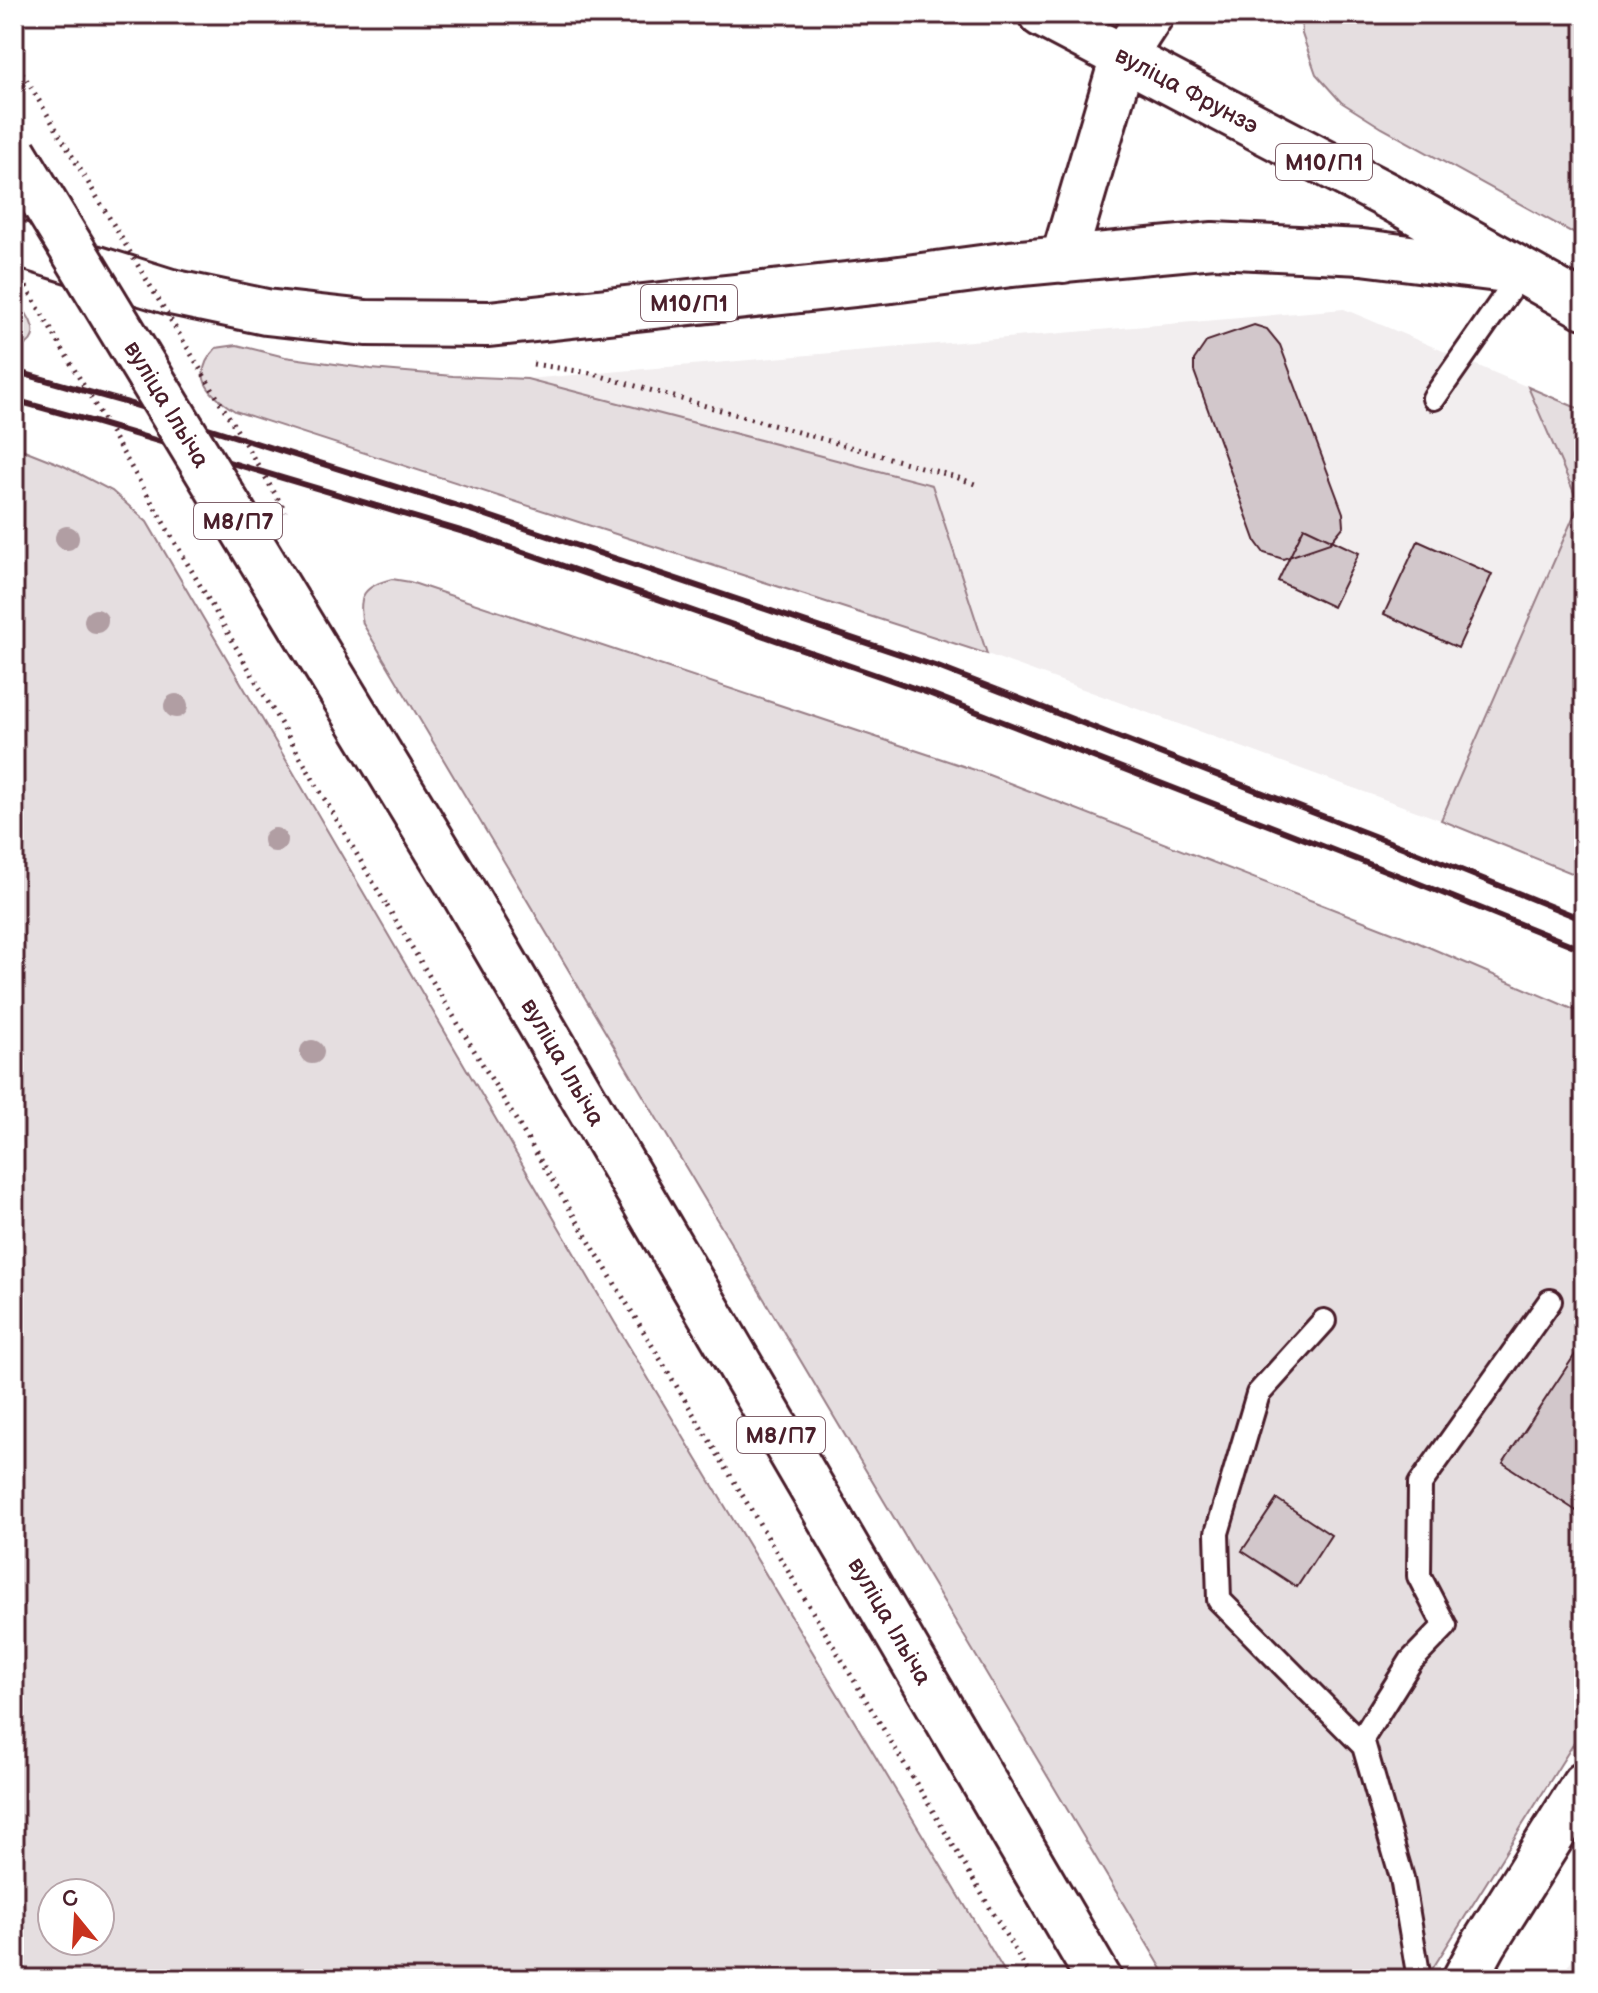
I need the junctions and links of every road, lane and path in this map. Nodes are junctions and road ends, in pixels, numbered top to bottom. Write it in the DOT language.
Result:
graph roads {
  1 [pos="1041,14"];
  2 [pos="1151,14"];
  3 [pos="1123,57"];
  4 [pos="14,59"];
  5 [pos="14,153"];
  6 [pos="1063,260"];
  7 [pos="21,261"];
  8 [pos="14,266"];
  9 [pos="1522,272"];
  10 [pos="14,276"];
  11 [pos="1584,306"];
  12 [pos="160,317"];
  13 [pos="175,321"];
  14 [pos="523,362"];
  15 [pos="1434,398"];
  16 [pos="980,486"];
  17 [pos="290,518"];
  18 [pos="1550,1301"];
  19 [pos="1324,1321"];
  20 [pos="1364,1746"];
  21 [pos="1584,1785"];
  22 [pos="1032,1979"];
  23 [pos="1099,1979"];
  24 [pos="1419,1979"];
  25 [pos="1465,1979"];
  1 -- 3 [label="main road, вуліца Фрунзэ / М10/П1"];
  2 -- 3 [label="main road"];
  3 -- 6 [label="main road"];
  3 -- 9 [label="main road, вуліца Фрунзэ / М10/П1"];
  4 -- 17 [label="path, bridge"];
  5 -- 23 [label="main road, вуліца Ільіча / М8/П7, bridge"];
  6 -- 7 [label="main road, М10/П1"];
  6 -- 9 [label="main road, М10/П1"];
  7 -- 10 [label="path"];
  8 -- 22 [label="path, bridge"];
  9 -- 11 [label="main road, вуліца Фрунзэ / М10/П1"];
  9 -- 15 [label="lane"];
  12 -- 13 [label="path"];
  14 -- 16 [label="path"];
  18 -- 20 [label="lane"];
  19 -- 20 [label="lane"];
  20 -- 24 [label="lane"];
  21 -- 25 [label="main road"];
}
